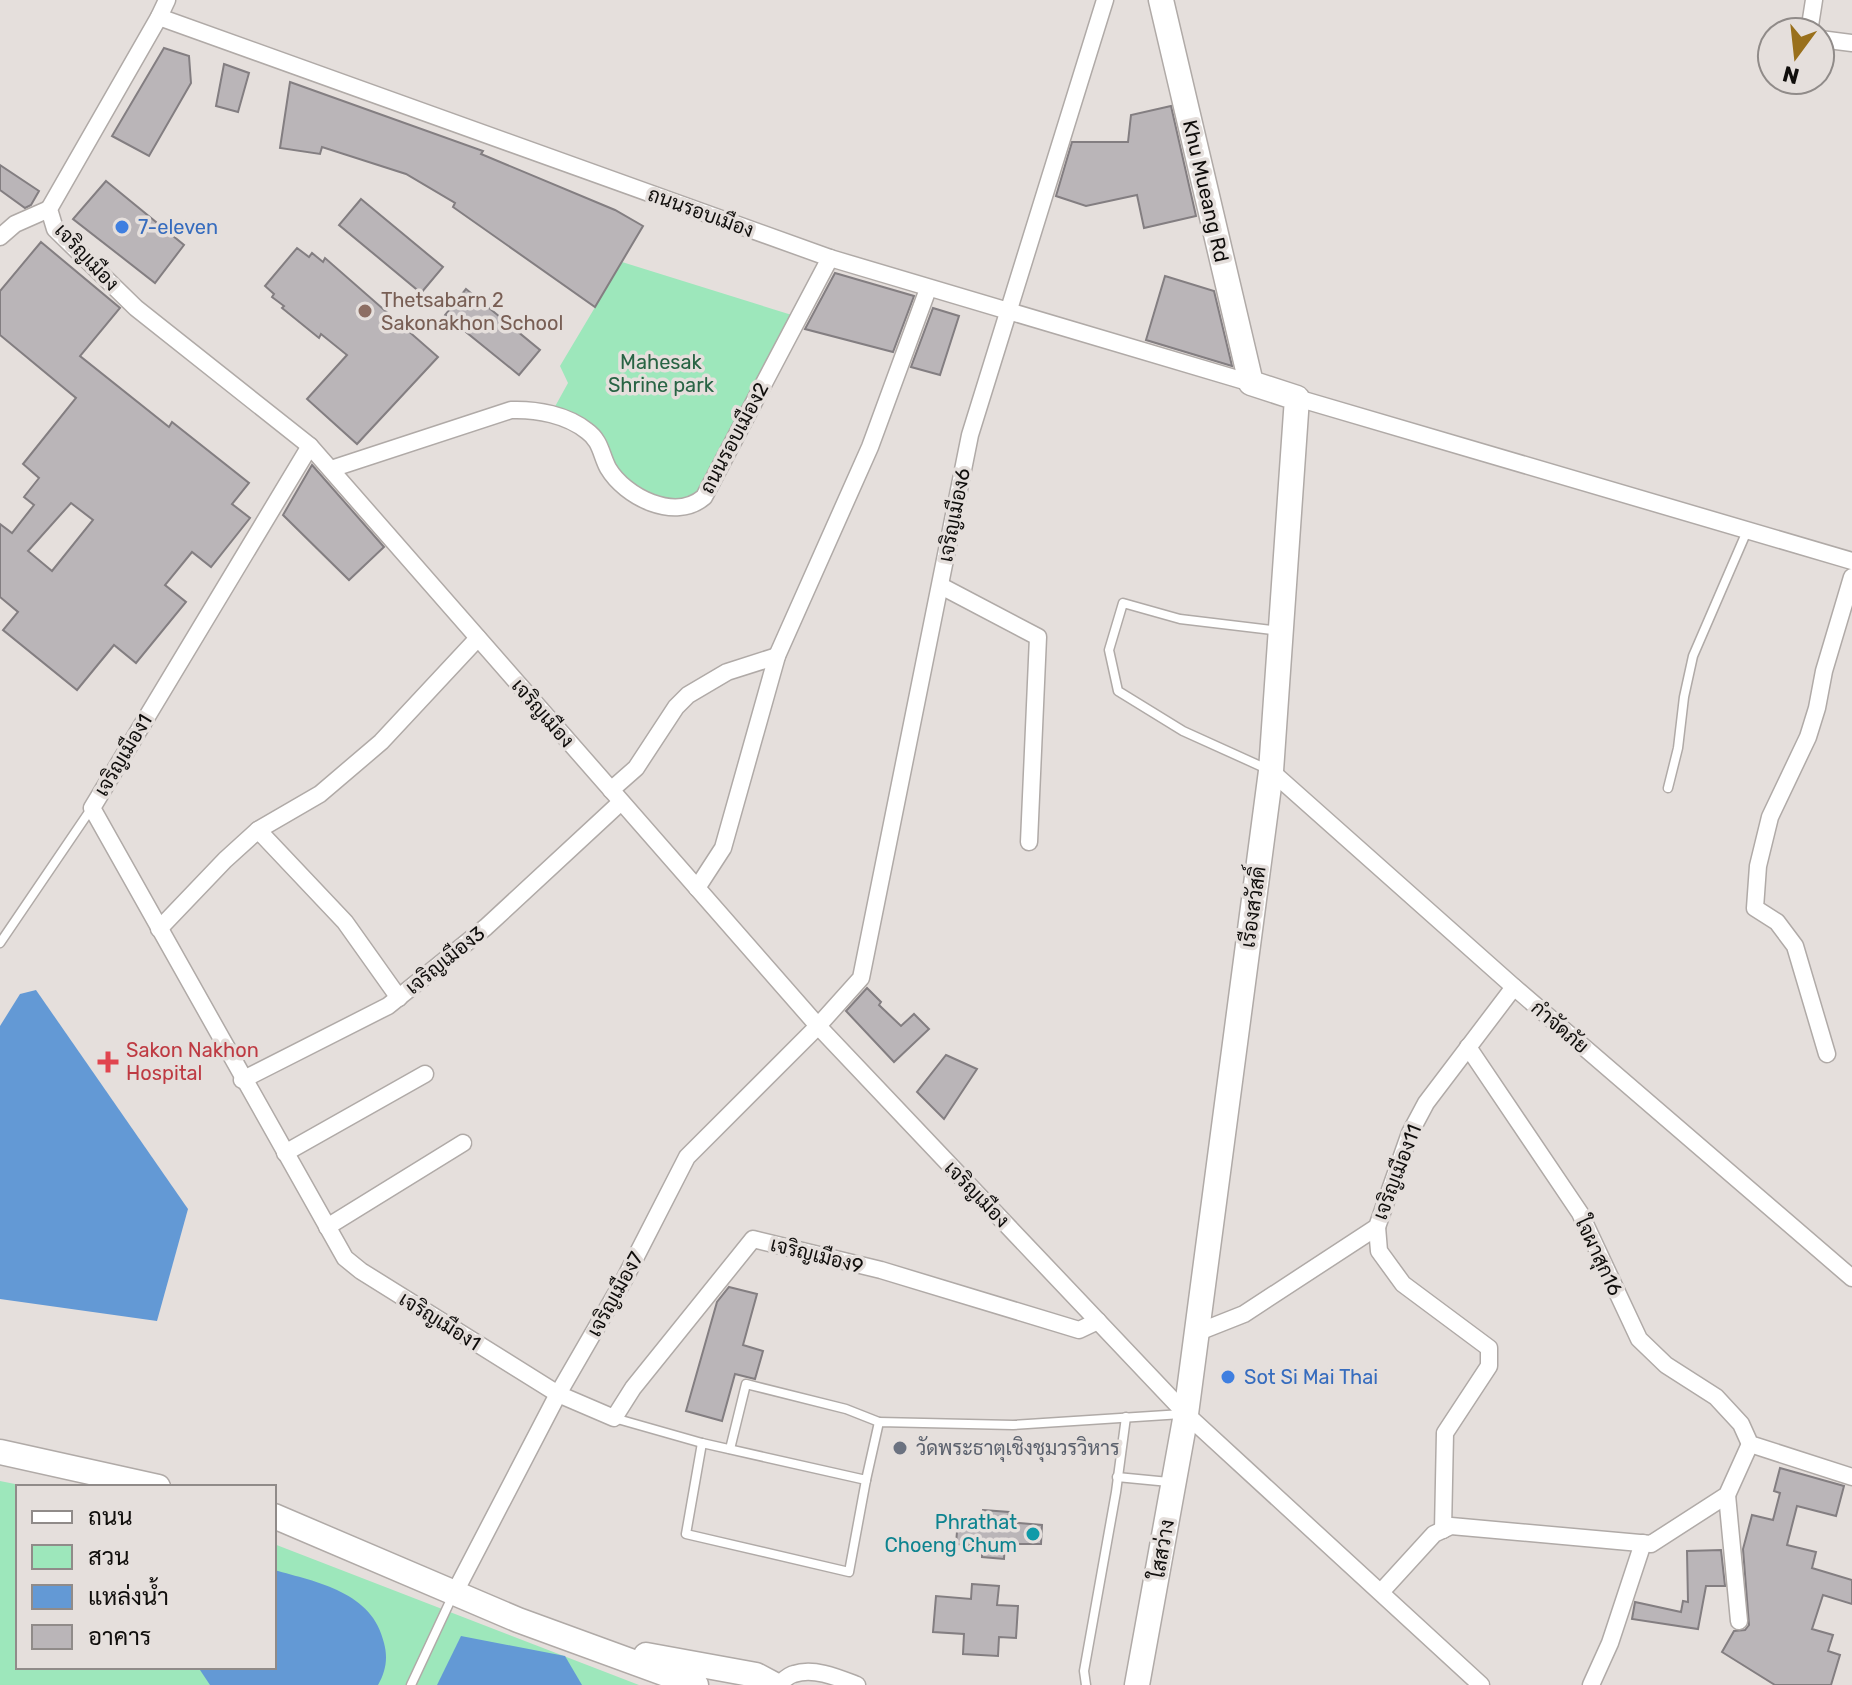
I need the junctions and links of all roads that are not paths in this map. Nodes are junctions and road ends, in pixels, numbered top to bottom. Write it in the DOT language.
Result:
graph roads {
  1 [pos="167,0"];
  2 [pos="1105,0"];
  3 [pos="1161,0"];
  4 [pos="159,17"];
  5 [pos="49,209"];
  6 [pos="0,237"];
  7 [pos="830,258"];
  8 [pos="928,289"];
  9 [pos="1009,311"];
  10 [pos="1251,383"];
  11 [pos="1297,398"];
  12 [pos="310,446"];
  13 [pos="331,469"];
  14 [pos="1748,530"];
  15 [pos="1852,561"];
  16 [pos="1852,577"];
  17 [pos="941,586"];
  18 [pos="1281,631"];
  19 [pos="478,638"];
  20 [pos="777,656"];
  21 [pos="1271,771"];
  22 [pos="1668,788"];
  23 [pos="616,796"];
  24 [pos="92,808"];
  25 [pos="258,830"];
  26 [pos="1029,842"];
  27 [pos="697,888"];
  28 [pos="159,929"];
  29 [pos="0,943"];
  30 [pos="1514,987"];
  31 [pos="399,998"];
  32 [pos="818,1026"];
  33 [pos="1468,1047"];
  34 [pos="1827,1054"];
  35 [pos="425,1074"];
  36 [pos="242,1080"];
  37 [pos="463,1143"];
  38 [pos="285,1153"];
  39 [pos="327,1227"];
  40 [pos="1377,1227"];
  41 [pos="1852,1278"];
  42 [pos="1098,1321"];
  43 [pos="1196,1333"];
  44 [pos="558,1394"];
  45 [pos="1186,1414"];
  46 [pos="1126,1417"];
  47 [pos="614,1418"];
  48 [pos="879,1422"];
  49 [pos="702,1443"];
  50 [pos="1750,1444"];
  51 [pos="730,1449"];
  52 [pos="0,1452"];
  53 [pos="1117,1477"];
  54 [pos="1852,1477"];
  55 [pos="866,1480"];
  56 [pos="1174,1483"];
  57 [pos="149,1485"];
  58 [pos="1727,1495"];
  59 [pos="276,1517"];
  60 [pos="1443,1530"];
  61 [pos="1643,1543"];
  62 [pos="455,1592"];
  63 [pos="1381,1592"];
  64 [pos="1739,1621"];
  65 [pos="573,1641"];
  66 [pos="411,1685"];
  67 [pos="696,1685"];
  68 [pos="776,1685"];
  69 [pos="857,1685"];
  70 [pos="1086,1685"];
  71 [pos="1137,1685"];
  72 [pos="1481,1685"];
  73 [pos="1591,1685"];
  1 -- 4 [label="street, เจริญเมือง"];
  2 -- 9 [label="street, เจริญเมือง6"];
  3 -- 10 [label="street, Khu Mueang Rd"];
  4 -- 5 [label="street, เจริญเมือง"];
  4 -- 7 [label="street, ถนนรอบเมือง"];
  5 -- 6 [label="street"];
  5 -- 12 [label="street, เจริญเมือง"];
  7 -- 8 [label="street, ถนนรอบเมือง"];
  7 -- 13 [label="street, ถนนรอบเมือง2"];
  8 -- 9 [label="street, ถนนรอบเมือง"];
  8 -- 20 [label="street"];
  9 -- 10 [label="street, ถนนรอบเมือง"];
  9 -- 17 [label="street, เจริญเมือง6"];
  10 -- 11 [label="street"];
  11 -- 14 [label="street"];
  11 -- 18 [label="street, เรืองสวัสดิ์"];
  12 -- 13 [label="street, เจริญเมือง"];
  12 -- 24 [label="street, เจริญเมือง1"];
  13 -- 19 [label="street, เจริญเมือง"];
  14 -- 15 [label="street"];
  14 -- 22 [label="lane"];
  16 -- 34 [label="street"];
  17 -- 26 [label="street"];
  17 -- 32 [label="street, เจริญเมือง6"];
  18 -- 21 [label="street, เรืองสวัสดิ์"];
  18 -- 21 [label="lane"];
  19 -- 23 [label="street, เจริญเมือง"];
  19 -- 25 [label="street"];
  20 -- 23 [label="street, เจริญเมือง3"];
  20 -- 27 [label="street"];
  21 -- 30 [label="street, กำจัดภัย"];
  21 -- 43 [label="street, เรืองสวัสดิ์"];
  23 -- 27 [label="street, เจริญเมือง"];
  23 -- 31 [label="street, เจริญเมือง3"];
  24 -- 28 [label="street, เจริญเมือง1"];
  24 -- 29 [label="lane"];
  25 -- 28 [label="street"];
  25 -- 31 [label="street"];
  27 -- 32 [label="street, เจริญเมือง"];
  28 -- 36 [label="street, เจริญเมือง1"];
  30 -- 33 [label="street, เจริญเมือง11"];
  30 -- 41 [label="street, กำจัดภัย"];
  31 -- 36 [label="street, เจริญเมือง3"];
  32 -- 42 [label="street, เจริญเมือง"];
  32 -- 44 [label="street, เจริญเมือง7"];
  33 -- 40 [label="street, เจริญเมือง11"];
  33 -- 50 [label="street, ใจผาสุก16"];
  35 -- 38 [label="street"];
  36 -- 38 [label="street, เจริญเมือง1"];
  37 -- 39 [label="street"];
  38 -- 39 [label="street, เจริญเมือง1"];
  39 -- 44 [label="street, เจริญเมือง1"];
  40 -- 43 [label="street, เจริญเมือง11"];
  40 -- 60 [label="street"];
  42 -- 45 [label="street, เจริญเมือง"];
  42 -- 47 [label="street, เจริญเมือง9"];
  43 -- 45 [label="street, เรืองสวัสดิ์"];
  44 -- 47 [label="street, เจริญเมือง1"];
  44 -- 62 [label="street, เจริญเมือง7"];
  45 -- 46 [label="lane"];
  45 -- 56 [label="street, ใสสว่าง"];
  45 -- 63 [label="street, เจริญเมือง"];
  46 -- 48 [label="lane"];
  46 -- 53 [label="lane"];
  47 -- 49 [label="lane"];
  48 -- 51 [label="lane"];
  48 -- 55 [label="lane"];
  49 -- 51 [label="lane"];
  49 -- 55 [label="lane"];
  50 -- 54 [label="street"];
  50 -- 58 [label="street"];
  51 -- 55 [label="lane"];
  52 -- 57 [label="street"];
  53 -- 56 [label="lane"];
  53 -- 70 [label="lane"];
  56 -- 71 [label="street, ใสสว่าง"];
  58 -- 61 [label="street"];
  58 -- 64 [label="street"];
  59 -- 62 [label="street"];
  60 -- 61 [label="street"];
  60 -- 63 [label="street"];
  61 -- 73 [label="street"];
  62 -- 65 [label="street"];
  62 -- 66 [label="lane"];
  63 -- 72 [label="street, เจริญเมือง"];
  65 -- 67 [label="street"];
  65 -- 68 [label="street"];
  68 -- 69 [label="street"];
}
